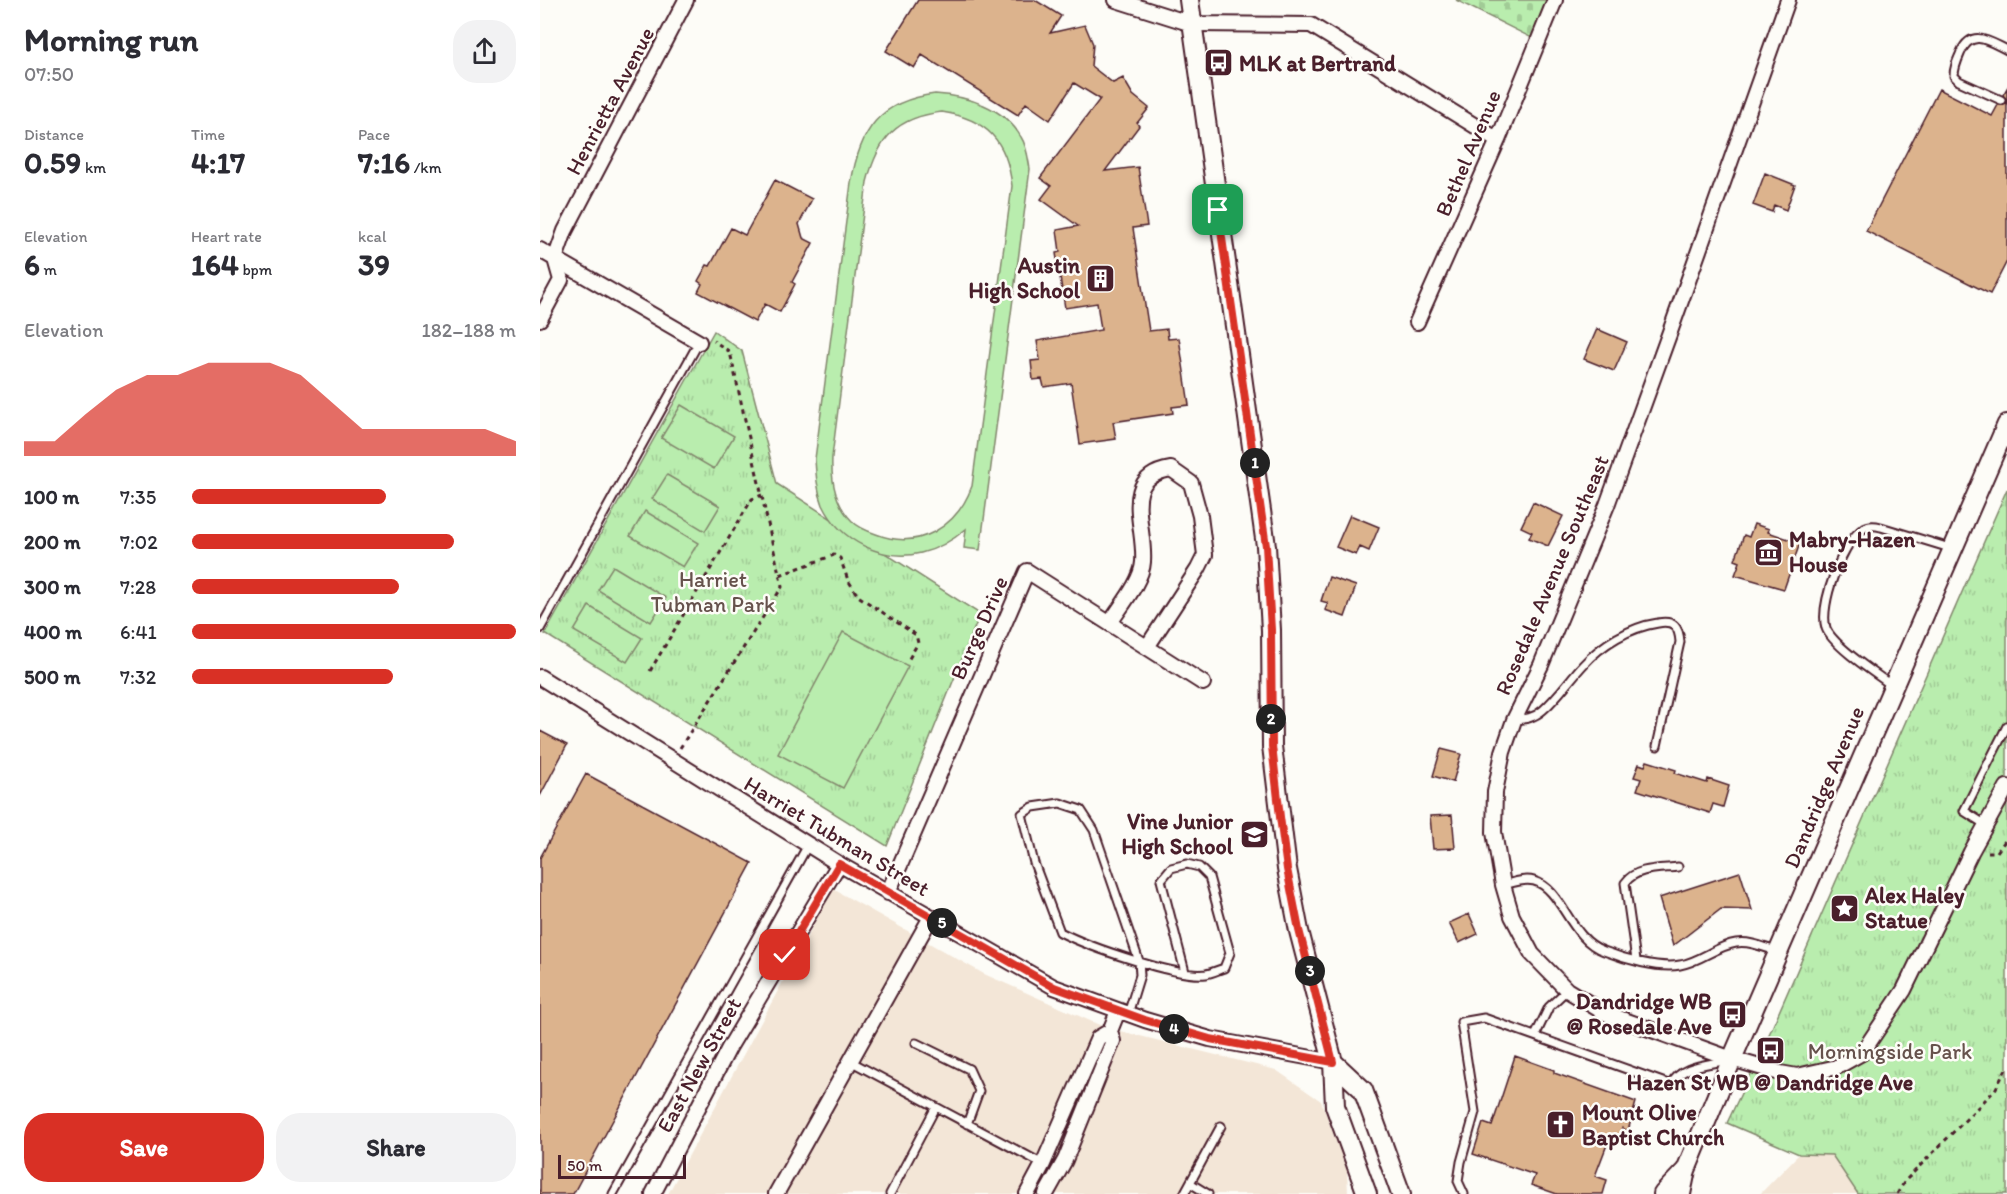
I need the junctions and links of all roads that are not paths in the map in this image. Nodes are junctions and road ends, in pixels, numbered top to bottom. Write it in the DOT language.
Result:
graph roads {
  1 [pos="686,0"];
  2 [pos="1116,0"];
  3 [pos="1189,0"];
  4 [pos="1555,0"];
  5 [pos="1788,0"];
  6 [pos="1192,24"];
  7 [pos="2007,50"];
  8 [pos="2001,100"];
  9 [pos="1498,140"];
  10 [pos="540,250"];
  11 [pos="555,259"];
  12 [pos="540,319"];
  13 [pos="1417,322"];
  14 [pos="699,342"];
  15 [pos="2007,424"];
  16 [pos="1953,549"];
  17 [pos="1110,623"];
  18 [pos="540,629"];
  19 [pos="1147,647"];
  20 [pos="540,677"];
  21 [pos="1203,683"];
  22 [pos="1893,687"];
  23 [pos="1514,720"];
  24 [pos="2007,726"];
  25 [pos="1657,747"];
  26 [pos="2007,787"];
  27 [pos="1986,825"];
  28 [pos="808,845"];
  29 [pos="839,864"];
  30 [pos="1678,867"];
  31 [pos="1503,885"];
  32 [pos="888,893"];
  33 [pos="931,917"];
  34 [pos="1779,952"];
  35 [pos="1636,960"];
  36 [pos="1139,961"];
  37 [pos="1185,972"];
  38 [pos="1567,990"];
  39 [pos="1123,1013"];
  40 [pos="1110,1031"];
  41 [pos="1534,1036"];
  42 [pos="916,1043"];
  43 [pos="1732,1059"];
  44 [pos="850,1061"];
  45 [pos="1333,1062"];
  46 [pos="936,1107"];
  47 [pos="967,1124"];
  48 [pos="1221,1126"];
  49 [pos="1043,1164"];
  50 [pos="1686,1170"];
  51 [pos="1190,1183"];
  52 [pos="613,1194"];
  53 [pos="653,1194"];
  54 [pos="776,1194"];
  55 [pos="890,1194"];
  56 [pos="1027,1194"];
  57 [pos="1046,1194"];
  58 [pos="1184,1194"];
  59 [pos="1208,1194"];
  60 [pos="1367,1194"];
  61 [pos="1401,1194"];
  62 [pos="1464,1194"];
  63 [pos="1663,1194"];
  64 [pos="1681,1194"];
  1 -- 11 [label="street, Henrietta Avenue"];
  2 -- 6 [label="street"];
  3 -- 6 [label="main road"];
  4 -- 9 [label="street, Bethel Avenue"];
  5 -- 23 [label="street, Rosedale Avenue Southeast"];
  6 -- 9 [label="street"];
  6 -- 45 [label="main road"];
  7 -- 8 [label="lane"];
  9 -- 13 [label="street, Bethel Avenue"];
  10 -- 11 [label="street"];
  11 -- 12 [label="street, Henrietta Avenue"];
  11 -- 14 [label="street"];
  14 -- 18 [label="lane"];
  15 -- 16 [label="main road, Dandridge Avenue"];
  16 -- 22 [label="main road, Dandridge Avenue"];
  16 -- 22 [label="lane"];
  17 -- 19 [label="street, Burge Drive"];
  17 -- 19 [label="street"];
  17 -- 32 [label="street, Burge Drive"];
  19 -- 21 [label="street, Burge Drive"];
  20 -- 28 [label="street, Harriet Tubman Street"];
  22 -- 34 [label="main road, Dandridge Avenue"];
  23 -- 25 [label="lane"];
  23 -- 31 [label="street, Rosedale Avenue Southeast"];
  24 -- 27 [label="lane"];
  26 -- 27 [label="street, Rosedale Avenue Southeast"];
  27 -- 43 [label="street, Rosedale Avenue Southeast"];
  28 -- 29 [label="street, Harriet Tubman Street"];
  28 -- 52 [label="lane"];
  29 -- 32 [label="street, Harriet Tubman Street"];
  29 -- 53 [label="street, East New Street"];
  30 -- 35 [label="lane"];
  31 -- 35 [label="lane"];
  31 -- 38 [label="street, Rosedale Avenue Southeast"];
  32 -- 33 [label="street, Harriet Tubman Street"];
  33 -- 39 [label="street, Harriet Tubman Street"];
  33 -- 44 [label="street"];
  34 -- 35 [label="lane"];
  34 -- 43 [label="main road, Dandridge Avenue"];
  36 -- 36 [label="lane"];
  36 -- 37 [label="lane"];
  36 -- 39 [label="lane"];
  37 -- 37 [label="lane"];
  38 -- 41 [label="lane"];
  38 -- 43 [label="street, Rosedale Avenue Southeast"];
  39 -- 40 [label="street"];
  39 -- 45 [label="street, Harriet Tubman Street"];
  40 -- 49 [label="street"];
  40 -- 57 [label="street"];
  41 -- 43 [label="lane"];
  41 -- 62 [label="lane"];
  42 -- 47 [label="lane"];
  43 -- 50 [label="main road, Dandridge Avenue"];
  44 -- 46 [label="lane"];
  44 -- 54 [label="street"];
  45 -- 60 [label="main road"];
  45 -- 61 [label="main road"];
  46 -- 47 [label="lane"];
  46 -- 55 [label="lane"];
  47 -- 49 [label="lane"];
  48 -- 51 [label="lane"];
  49 -- 56 [label="street"];
  50 -- 63 [label="main road, Dandridge Avenue"];
  50 -- 64 [label="main road, Dandridge Avenue"];
  51 -- 58 [label="lane"];
  51 -- 59 [label="lane"];
}
